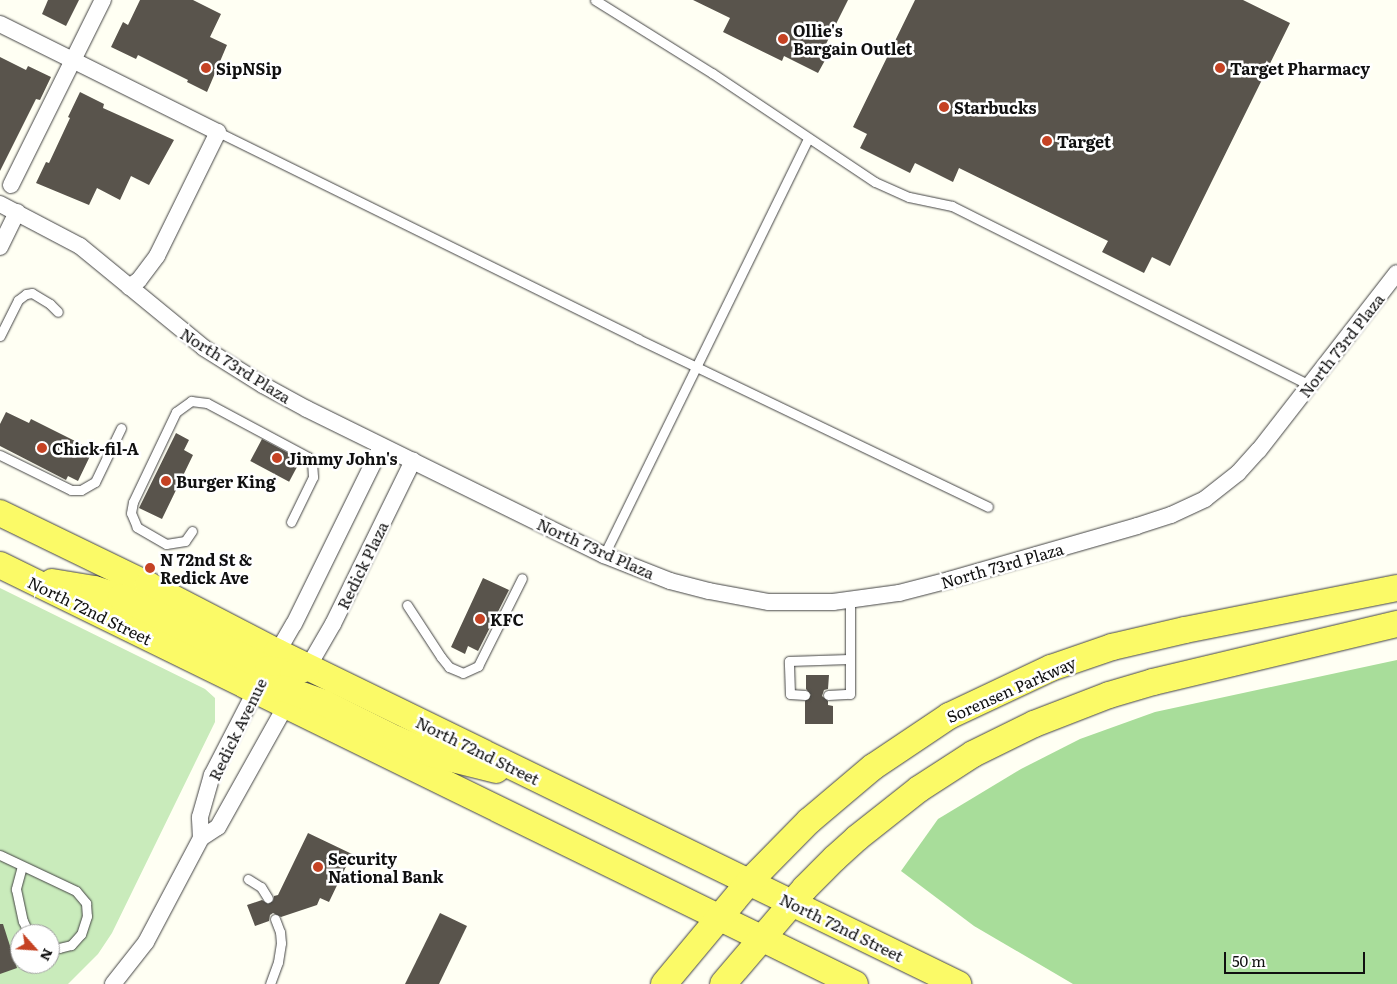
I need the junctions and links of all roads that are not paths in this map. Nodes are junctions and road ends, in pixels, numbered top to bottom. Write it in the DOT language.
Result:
graph roads {
  1 [pos="103,0"];
  2 [pos="594,0"];
  3 [pos="0,24"];
  4 [pos="74,59"];
  5 [pos="218,132"];
  6 [pos="808,139"];
  7 [pos="11,185"];
  8 [pos="0,204"];
  9 [pos="17,212"];
  10 [pos="0,247"];
  11 [pos="1397,272"];
  12 [pos="130,288"];
  13 [pos="58,312"];
  14 [pos="0,336"];
  15 [pos="695,367"];
  16 [pos="1310,385"];
  17 [pos="121,428"];
  18 [pos="382,446"];
  19 [pos="0,455"];
  20 [pos="413,461"];
  21 [pos="988,507"];
  22 [pos="0,513"];
  23 [pos="291,522"];
  24 [pos="192,531"];
  25 [pos="604,556"];
  26 [pos="7,569"];
  27 [pos="522,578"];
  28 [pos="1397,588"];
  29 [pos="850,600"];
  30 [pos="407,605"];
  31 [pos="1397,624"];
  32 [pos="849,659"];
  33 [pos="272,661"];
  34 [pos="308,668"];
  35 [pos="254,691"];
  36 [pos="805,694"];
  37 [pos="828,695"];
  38 [pos="290,699"];
  39 [pos="538,780"];
  40 [pos="201,838"];
  41 [pos="0,855"];
  42 [pos="22,866"];
  43 [pos="248,879"];
  44 [pos="749,882"];
  45 [pos="268,898"];
  46 [pos="792,902"];
  47 [pos="719,917"];
  48 [pos="275,919"];
  49 [pos="24,924"];
  50 [pos="761,938"];
  51 [pos="60,948"];
  52 [pos="113,984"];
  53 [pos="270,984"];
  54 [pos="664,984"];
  55 [pos="723,984"];
  56 [pos="855,984"];
  57 [pos="958,984"];
  1 -- 4 [label="street"];
  2 -- 6 [label="lane"];
  3 -- 4 [label="street"];
  4 -- 5 [label="street"];
  4 -- 7 [label="street"];
  5 -- 12 [label="street"];
  5 -- 15 [label="lane"];
  6 -- 15 [label="lane"];
  6 -- 16 [label="lane"];
  8 -- 9 [label="street, North 73rd Plaza"];
  9 -- 10 [label="street"];
  9 -- 12 [label="street, North 73rd Plaza"];
  11 -- 16 [label="street, North 73rd Plaza"];
  12 -- 18 [label="street, North 73rd Plaza"];
  13 -- 14 [label="lane"];
  15 -- 21 [label="lane"];
  15 -- 25 [label="lane"];
  16 -- 29 [label="street, North 73rd Plaza"];
  17 -- 19 [label="lane"];
  18 -- 20 [label="street, North 73rd Plaza"];
  18 -- 33 [label="street"];
  20 -- 25 [label="street, North 73rd Plaza"];
  20 -- 34 [label="street, Redick Plaza"];
  22 -- 33 [label="main road"];
  23 -- 24 [label="lane"];
  25 -- 29 [label="street, North 73rd Plaza"];
  26 -- 33 [label="main road"];
  26 -- 35 [label="main road, North 72nd Street"];
  27 -- 30 [label="lane"];
  28 -- 44 [label="main road, Sorensen Parkway"];
  29 -- 32 [label="lane"];
  31 -- 46 [label="main road"];
  32 -- 36 [label="lane"];
  32 -- 37 [label="lane"];
  33 -- 34 [label="main road"];
  33 -- 35 [label="street, Redick Avenue"];
  34 -- 38 [label="street, Redick Avenue"];
  34 -- 39 [label="main road, North 72nd Street"];
  35 -- 38 [label="main road"];
  35 -- 40 [label="street, Redick Avenue"];
  38 -- 39 [label="main road"];
  38 -- 40 [label="street, Redick Avenue"];
  38 -- 47 [label="main road"];
  39 -- 44 [label="main road, North 72nd Street"];
  40 -- 52 [label="street, Redick Avenue"];
  41 -- 42 [label="lane"];
  42 -- 49 [label="lane"];
  42 -- 51 [label="lane"];
  43 -- 45 [label="lane"];
  44 -- 46 [label="main road, North 72nd Street"];
  44 -- 47 [label="main road, Sorensen Parkway"];
  46 -- 50 [label="main road"];
  46 -- 57 [label="main road, North 72nd Street"];
  47 -- 50 [label="main road"];
  47 -- 54 [label="main road, Sorensen Parkway"];
  48 -- 53 [label="lane"];
  50 -- 55 [label="main road"];
  50 -- 56 [label="main road"];
}
